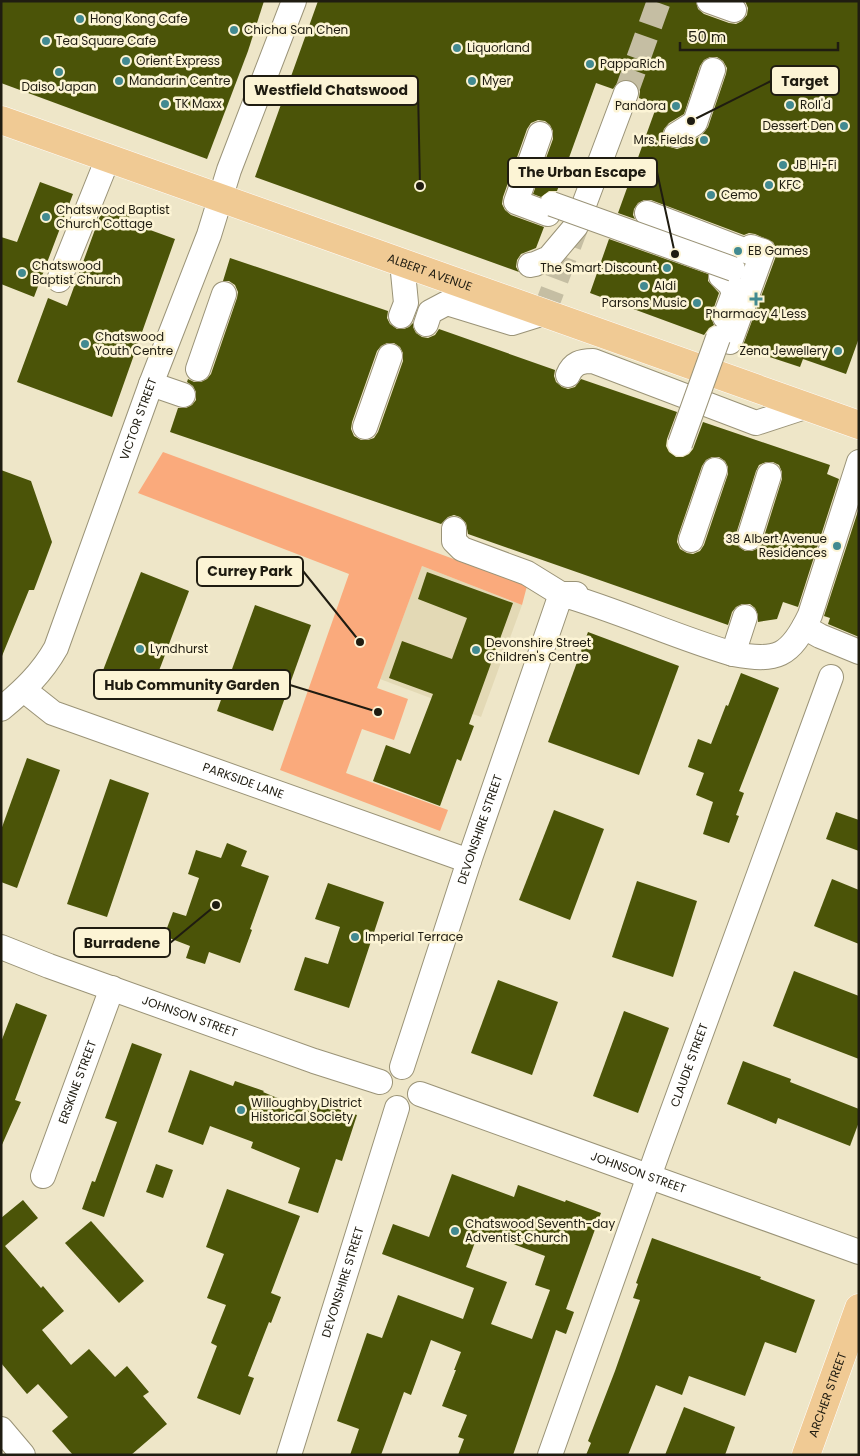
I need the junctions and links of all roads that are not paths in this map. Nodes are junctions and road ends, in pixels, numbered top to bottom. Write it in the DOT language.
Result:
graph roads {
  1 [pos="294,1"];
  2 [pos="709,1"];
  3 [pos="734,10"];
  4 [pos="713,70"];
  5 [pos="626,94"];
  6 [pos="1,120"];
  7 [pos="540,134"];
  8 [pos="676,135"];
  9 [pos="108,158"];
  10 [pos="221,198"];
  11 [pos="647,213"];
  12 [pos="402,262"];
  13 [pos="530,265"];
  14 [pos="727,272"];
  15 [pos="59,280"];
  16 [pos="224,294"];
  17 [pos="747,294"];
  18 [pos="544,313"];
  19 [pos="401,316"];
  20 [pos="426,324"];
  21 [pos="724,340"];
  22 [pos="390,356"];
  23 [pos="198,369"];
  24 [pos="568,375"];
  25 [pos="151,384"];
  26 [pos="182,395"];
  27 [pos="808,406"];
  28 [pos="859,425"];
  29 [pos="365,427"];
  30 [pos="686,446"];
  31 [pos="859,462"];
  32 [pos="715,470"];
  33 [pos="769,476"];
  34 [pos="454,529"];
  35 [pos="749,538"];
  36 [pos="691,540"];
  37 [pos="562,594"];
  38 [pos="804,627"];
  39 [pos="859,652"];
  40 [pos="733,654"];
  41 [pos="831,677"];
  42 [pos="24,690"];
  43 [pos="1,708"];
  44 [pos="469,860"];
  45 [pos="1,947"];
  46 [pos="112,988"];
  47 [pos="402,1067"];
  48 [pos="380,1082"];
  49 [pos="420,1094"];
  50 [pos="397,1108"];
  51 [pos="43,1176"];
  52 [pos="649,1178"];
  53 [pos="859,1252"];
  54 [pos="859,1308"];
  55 [pos="1,1429"];
  56 [pos="23,1455"];
  57 [pos="289,1455"];
  58 [pos="550,1455"];
  59 [pos="806,1455"];
  1 -- 10 [label="street, VICTOR STREET"];
  2 -- 3 [label="street"];
  4 -- 8 [label="street"];
  5 -- 13 [label="street"];
  6 -- 9 [label="main road, ALBERT AVENUE"];
  7 -- 14 [label="street, bridge"];
  9 -- 10 [label="main road, ALBERT AVENUE"];
  9 -- 15 [label="street"];
  10 -- 12 [label="main road, ALBERT AVENUE"];
  10 -- 25 [label="street, VICTOR STREET"];
  11 -- 17 [label="street"];
  12 -- 18 [label="main road, ALBERT AVENUE"];
  12 -- 19 [label="street"];
  14 -- 17 [label="street"];
  14 -- 21 [label="street"];
  16 -- 23 [label="street"];
  17 -- 21 [label="street"];
  18 -- 20 [label="street"];
  18 -- 27 [label="main road, ALBERT AVENUE"];
  21 -- 30 [label="street"];
  22 -- 29 [label="street"];
  24 -- 27 [label="street"];
  25 -- 26 [label="street"];
  25 -- 42 [label="street, VICTOR STREET"];
  27 -- 28 [label="main road, ALBERT AVENUE"];
  31 -- 38 [label="street"];
  32 -- 36 [label="street"];
  33 -- 35 [label="street"];
  34 -- 37 [label="street"];
  37 -- 40 [label="street"];
  37 -- 40 [label="street"];
  37 -- 44 [label="street, DEVONSHIRE STREET"];
  38 -- 39 [label="street"];
  38 -- 40 [label="street"];
  41 -- 52 [label="street, CLAUDE STREET"];
  42 -- 43 [label="street, VICTOR STREET"];
  42 -- 44 [label="street, PARKSIDE LANE"];
  44 -- 47 [label="street, DEVONSHIRE STREET"];
  45 -- 46 [label="street, JOHNSON STREET"];
  46 -- 48 [label="street, JOHNSON STREET"];
  46 -- 51 [label="street, ERSKINE STREET"];
  47 -- 48 [label="street"];
  47 -- 49 [label="street"];
  48 -- 50 [label="street"];
  49 -- 50 [label="street"];
  49 -- 52 [label="street, JOHNSON STREET"];
  50 -- 57 [label="street, DEVONSHIRE STREET"];
  52 -- 53 [label="street, JOHNSON STREET"];
  52 -- 58 [label="street, CLAUDE STREET"];
  54 -- 59 [label="main road, ARCHER STREET"];
  55 -- 56 [label="street"];
}
